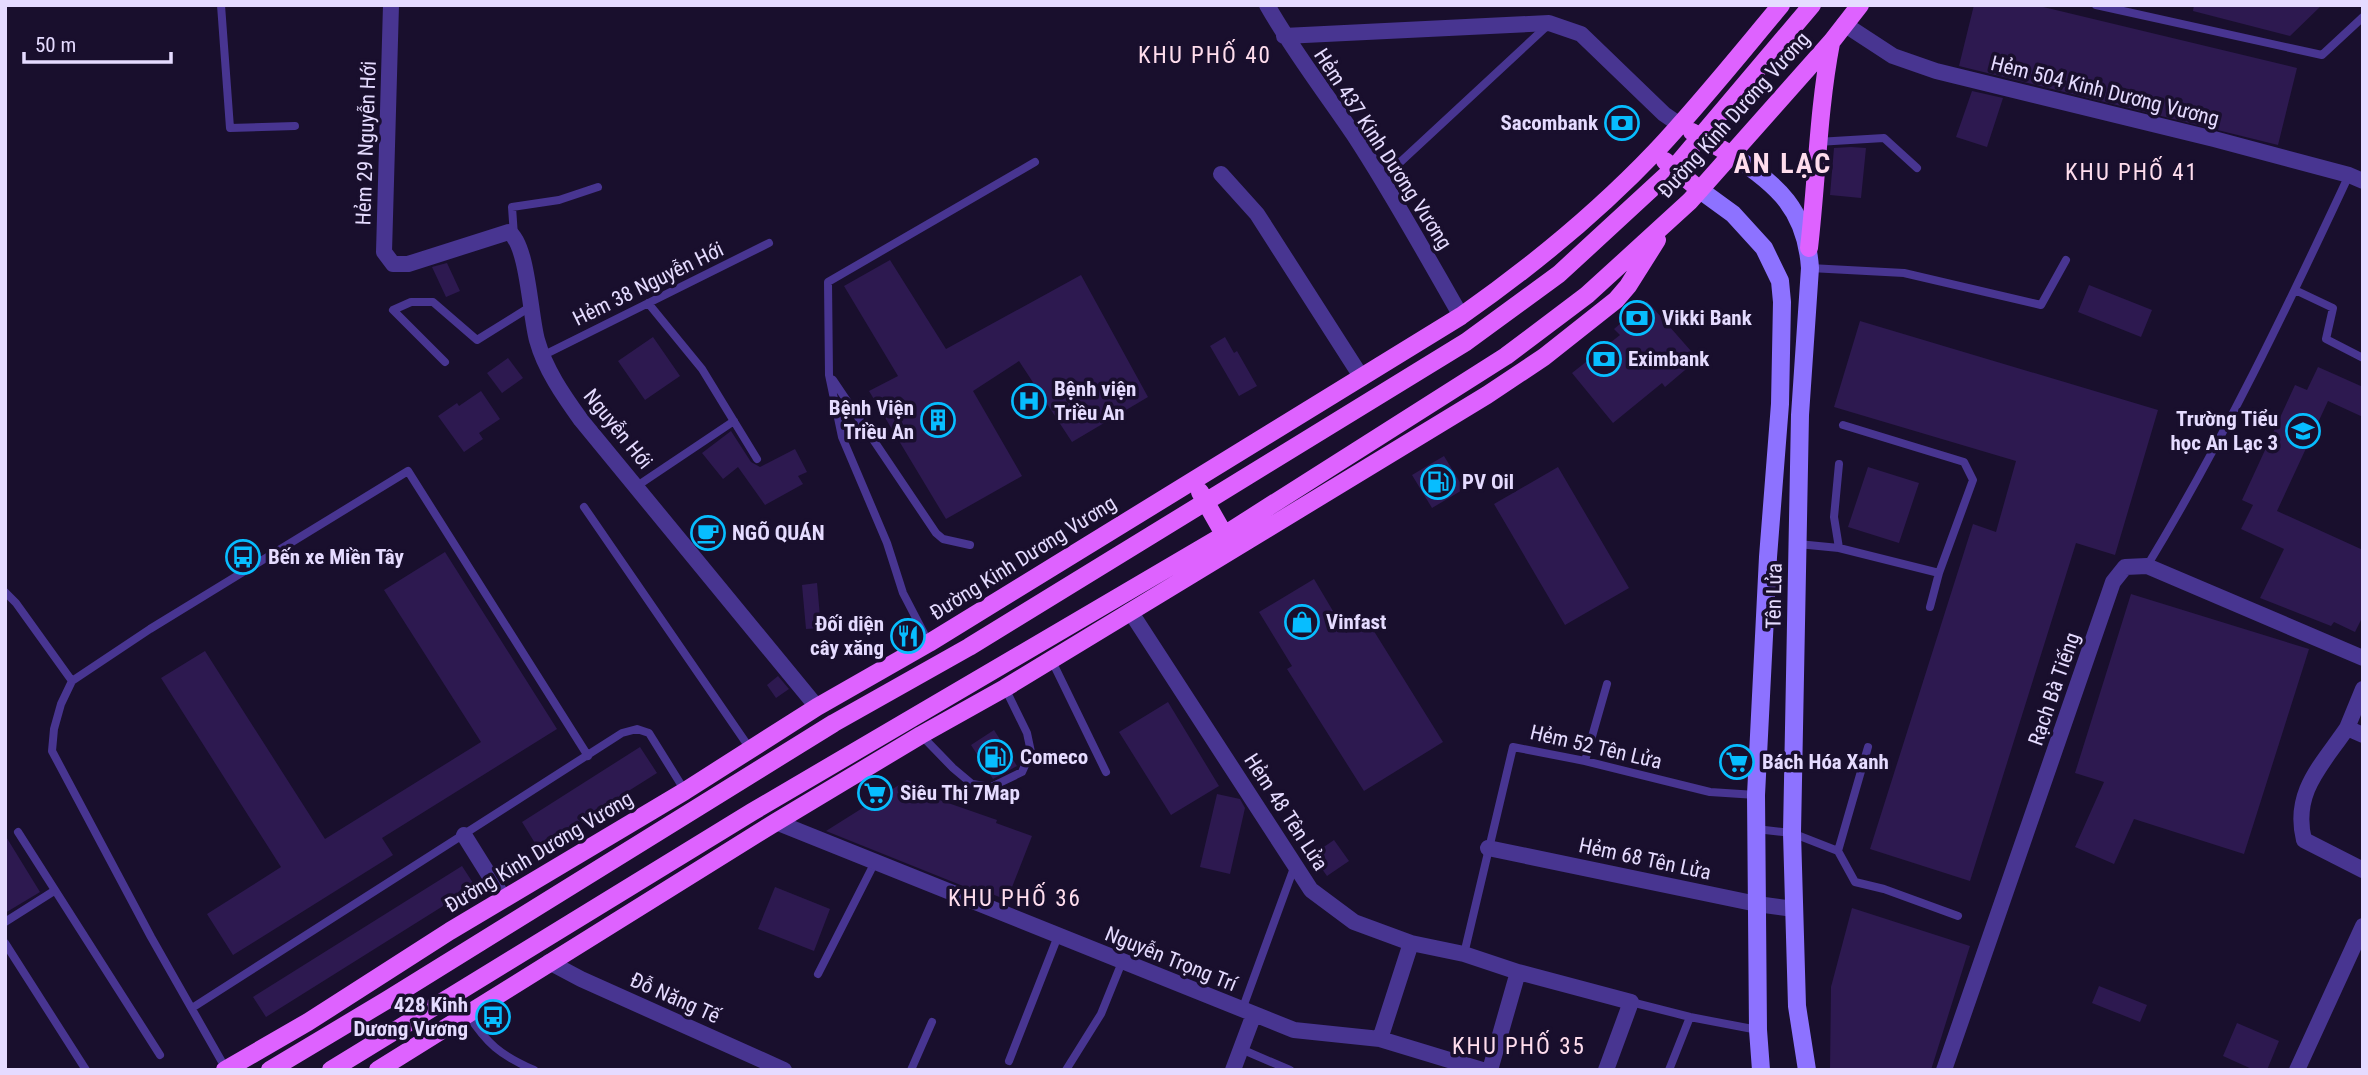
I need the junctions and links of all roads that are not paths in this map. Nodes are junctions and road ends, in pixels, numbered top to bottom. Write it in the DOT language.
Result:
graph roads {
  1 [pos="221,5"];
  2 [pos="391,5"];
  3 [pos="1267,5"];
  4 [pos="1782,5"];
  5 [pos="1812,5"];
  6 [pos="1860,5"];
  7 [pos="2096,5"];
  8 [pos="2363,17"];
  9 [pos="1549,23"];
  10 [pos="1844,24"];
  11 [pos="1284,36"];
  12 [pos="1832,41"];
  13 [pos="1680,125"];
  14 [pos="295,126"];
  15 [pos="1701,137"];
  16 [pos="1817,142"];
  17 [pos="1655,152"];
  18 [pos="1732,155"];
  19 [pos="1035,162"];
  20 [pos="1674,168"];
  21 [pos="1917,169"];
  22 [pos="1221,174"];
  23 [pos="2356,178"];
  24 [pos="1381,180"];
  25 [pos="597,187"];
  26 [pos="1700,190"];
  27 [pos="514,236"];
  28 [pos="769,243"];
  29 [pos="1809,248"];
  30 [pos="2066,260"];
  31 [pos="1810,268"];
  32 [pos="2295,290"];
  33 [pos="648,303"];
  34 [pos="530,307"];
  35 [pos="1461,316"];
  36 [pos="542,356"];
  37 [pos="2363,358"];
  38 [pos="445,362"];
  39 [pos="830,375"];
  40 [pos="1362,378"];
  41 [pos="734,421"];
  42 [pos="1843,425"];
  43 [pos="757,459"];
  44 [pos="1839,464"];
  45 [pos="1192,480"];
  46 [pos="637,486"];
  47 [pos="1205,501"];
  48 [pos="584,507"];
  49 [pos="1228,542"];
  50 [pos="1798,544"];
  51 [pos="970,545"];
  52 [pos="1839,548"];
  53 [pos="2147,566"];
  54 [pos="1939,573"];
  55 [pos="5,592"];
  56 [pos="1119,596"];
  57 [pos="1930,607"];
  58 [pos="1130,611"];
  59 [pos="929,643"];
  60 [pos="2363,658"];
  61 [pos="1051,659"];
  62 [pos="72,681"];
  63 [pos="1607,684"];
  64 [pos="1005,688"];
  65 [pos="2363,689"];
  66 [pos="817,707"];
  67 [pos="2347,728"];
  68 [pos="921,735"];
  69 [pos="2363,735"];
  70 [pos="1868,747"];
  71 [pos="751,750"];
  72 [pos="588,755"];
  73 [pos="1585,761"];
  74 [pos="1106,772"];
  75 [pos="685,791"];
  76 [pos="1756,795"];
  77 [pos="696,809"];
  78 [pos="752,812"];
  79 [pos="776,822"];
  80 [pos="1756,829"];
  81 [pos="18,832"];
  82 [pos="1792,833"];
  83 [pos="464,835"];
  84 [pos="1488,848"];
  85 [pos="1839,851"];
  86 [pos="875,862"];
  87 [pos="1294,865"];
  88 [pos="2363,870"];
  89 [pos="54,891"];
  90 [pos="504,899"];
  91 [pos="1757,904"];
  92 [pos="1794,909"];
  93 [pos="1958,916"];
  94 [pos="517,919"];
  95 [pos="5,922"];
  96 [pos="2363,926"];
  97 [pos="1058,936"];
  98 [pos="5,943"];
  99 [pos="1411,943"];
  100 [pos="534,947"];
  101 [pos="1464,954"];
  102 [pos="549,962"];
  103 [pos="1122,962"];
  104 [pos="1518,972"];
  105 [pos="818,974"];
  106 [pos="1631,1002"];
  107 [pos="192,1007"];
  108 [pos="1248,1012"];
  109 [pos="467,1013"];
  110 [pos="1690,1017"];
  111 [pos="932,1022"];
  112 [pos="1758,1030"];
  113 [pos="1380,1039"];
  114 [pos="1241,1049"];
  115 [pos="160,1055"];
  116 [pos="1009,1061"];
  117 [pos="86,1070"];
  118 [pos="226,1070"];
  119 [pos="270,1070"];
  120 [pos="331,1070"];
  121 [pos="378,1070"];
  122 [pos="534,1070"];
  123 [pos="784,1070"];
  124 [pos="911,1070"];
  125 [pos="1066,1070"];
  126 [pos="1233,1070"];
  127 [pos="1290,1070"];
  128 [pos="1482,1070"];
  129 [pos="1490,1070"];
  130 [pos="1606,1070"];
  131 [pos="1669,1070"];
  132 [pos="1761,1070"];
  133 [pos="1807,1070"];
  134 [pos="1944,1070"];
  135 [pos="2297,1070"];
  1 -- 14 [label="lane"];
  2 -- 27 [label="street, Hẻm 29 Nguyễn Hới"];
  3 -- 11 [label="street, Hẻm 437 Kinh Dương Vương"];
  4 -- 13 [label="main road, Đường Kinh Dương Vương"];
  5 -- 15 [label="main road, Đường Kinh Dương Vương"];
  6 -- 10 [label="main road, Đường Kinh Dương Vương"];
  7 -- 8 [label="lane"];
  9 -- 11 [label="street"];
  9 -- 13 [label="street"];
  9 -- 24 [label="lane"];
  10 -- 12 [label="main road, Đường Kinh Dương Vương"];
  10 -- 23 [label="street, Hẻm 504 Kinh Dương Vương"];
  11 -- 24 [label="street, Hẻm 437 Kinh Dương Vương"];
  12 -- 16 [label="main road"];
  12 -- 18 [label="main road, Đường Kinh Dương Vương"];
  13 -- 15 [label="main road"];
  13 -- 17 [label="main road, Đường Kinh Dương Vương"];
  15 -- 18 [label="main road"];
  15 -- 20 [label="main road, Đường Kinh Dương Vương"];
  16 -- 21 [label="lane"];
  16 -- 29 [label="main road"];
  17 -- 20 [label="main road"];
  17 -- 35 [label="main road, Đường Kinh Dương Vương"];
  18 -- 26 [label="main road, Đường Kinh Dương Vương"];
  18 -- 29 [label="main road, Tên Lửa"];
  19 -- 39 [label="lane"];
  20 -- 26 [label="main road"];
  20 -- 47 [label="main road, Đường Kinh Dương Vương"];
  22 -- 40 [label="street"];
  23 -- 32 [label="lane"];
  24 -- 35 [label="street, Hẻm 437 Kinh Dương Vương"];
  25 -- 27 [label="lane"];
  26 -- 49 [label="main road, Đường Kinh Dương Vương"];
  26 -- 76 [label="main road, Tên Lửa"];
  27 -- 34 [label="street, Nguyễn Hới"];
  28 -- 33 [label="lane, Hẻm 38 Nguyễn Hới"];
  29 -- 31 [label="main road, Tên Lửa"];
  30 -- 31 [label="lane"];
  31 -- 50 [label="main road, Tên Lửa"];
  32 -- 37 [label="lane"];
  32 -- 53 [label="lane"];
  33 -- 36 [label="lane, Hẻm 38 Nguyễn Hới"];
  33 -- 41 [label="lane"];
  34 -- 36 [label="street, Nguyễn Hới"];
  34 -- 38 [label="lane"];
  35 -- 40 [label="main road, Đường Kinh Dương Vương"];
  36 -- 46 [label="street, Nguyễn Hới"];
  39 -- 51 [label="lane"];
  39 -- 59 [label="lane"];
  40 -- 45 [label="main road, Đường Kinh Dương Vương"];
  41 -- 43 [label="lane"];
  41 -- 46 [label="lane"];
  42 -- 54 [label="lane"];
  44 -- 52 [label="lane"];
  45 -- 47 [label="main road"];
  45 -- 59 [label="main road, Đường Kinh Dương Vương"];
  46 -- 66 [label="street, Nguyễn Hới"];
  47 -- 49 [label="main road"];
  47 -- 77 [label="main road, Đường Kinh Dương Vương"];
  48 -- 71 [label="lane"];
  49 -- 56 [label="main road, Đường Kinh Dương Vương"];
  49 -- 58 [label="main road, Đường Kinh Dương Vương"];
  50 -- 52 [label="lane"];
  50 -- 82 [label="main road, Tên Lửa"];
  52 -- 54 [label="lane"];
  53 -- 60 [label="street"];
  53 -- 134 [label="street, Rạch Bà Tiếng"];
  54 -- 57 [label="lane"];
  55 -- 62 [label="lane"];
  56 -- 58 [label="main road"];
  56 -- 78 [label="main road, Đường Kinh Dương Vương"];
  58 -- 61 [label="main road, Đường Kinh Dương Vương"];
  58 -- 87 [label="street, Hẻm 48 Tên Lửa"];
  59 -- 66 [label="main road, Đường Kinh Dương Vương"];
  61 -- 64 [label="main road, Đường Kinh Dương Vương"];
  61 -- 74 [label="lane"];
  62 -- 72 [label="lane"];
  62 -- 107 [label="lane"];
  63 -- 73 [label="lane"];
  64 -- 68 [label="main road, Đường Kinh Dương Vương"];
  64 -- 68 [label="lane"];
  65 -- 67 [label="street"];
  66 -- 71 [label="main road, Đường Kinh Dương Vương"];
  67 -- 69 [label="street"];
  67 -- 88 [label="street"];
  68 -- 79 [label="main road, Đường Kinh Dương Vương"];
  70 -- 85 [label="lane"];
  71 -- 75 [label="main road, Đường Kinh Dương Vương"];
  72 -- 75 [label="lane"];
  72 -- 83 [label="lane"];
  73 -- 76 [label="lane, Hẻm 52 Tên Lửa"];
  73 -- 84 [label="lane, Hẻm 52 Tên Lửa"];
  75 -- 77 [label="main road"];
  75 -- 90 [label="main road, Đường Kinh Dương Vương"];
  76 -- 80 [label="main road, Tên Lửa"];
  77 -- 94 [label="main road, Đường Kinh Dương Vương"];
  78 -- 79 [label="main road"];
  78 -- 100 [label="main road, Đường Kinh Dương Vương"];
  79 -- 86 [label="street, Nguyễn Trọng Trí"];
  79 -- 102 [label="main road, Đường Kinh Dương Vương"];
  80 -- 82 [label="lane"];
  80 -- 91 [label="main road, Tên Lửa"];
  81 -- 89 [label="lane"];
  82 -- 85 [label="lane"];
  82 -- 92 [label="main road, Tên Lửa"];
  83 -- 90 [label="street"];
  83 -- 107 [label="lane"];
  84 -- 91 [label="street, Hẻm 68 Tên Lửa"];
  84 -- 101 [label="lane, Hẻm 52 Tên Lửa"];
  85 -- 93 [label="lane"];
  86 -- 97 [label="street, Nguyễn Trọng Trí"];
  86 -- 105 [label="lane"];
  87 -- 99 [label="street, Hẻm 48 Tên Lửa"];
  87 -- 108 [label="lane"];
  89 -- 95 [label="lane"];
  89 -- 115 [label="lane"];
  90 -- 94 [label="main road"];
  90 -- 118 [label="main road, Đường Kinh Dương Vương"];
  91 -- 92 [label="street, Hẻm 68 Tên Lửa"];
  91 -- 112 [label="main road, Tên Lửa"];
  92 -- 133 [label="main road, Tên Lửa"];
  94 -- 100 [label="main road"];
  94 -- 119 [label="main road, Đường Kinh Dương Vương"];
  96 -- 135 [label="street"];
  97 -- 103 [label="street, Nguyễn Trọng Trí"];
  97 -- 116 [label="lane"];
  98 -- 117 [label="lane"];
  99 -- 101 [label="street, Hẻm 48 Tên Lửa"];
  99 -- 113 [label="street"];
  100 -- 102 [label="main road"];
  100 -- 120 [label="main road, Đường Kinh Dương Vương"];
  101 -- 104 [label="street, Hẻm 48 Tên Lửa"];
  102 -- 109 [label="main road, Đường Kinh Dương Vương"];
  102 -- 123 [label="street, Đỗ Năng Tế"];
  103 -- 108 [label="street, Nguyễn Trọng Trí"];
  103 -- 125 [label="lane"];
  104 -- 106 [label="street, Hẻm 48 Tên Lửa"];
  104 -- 129 [label="street"];
  106 -- 110 [label="lane"];
  106 -- 130 [label="street"];
  107 -- 118 [label="lane"];
  108 -- 113 [label="street, Nguyễn Trọng Trí"];
  108 -- 114 [label="street"];
  109 -- 121 [label="main road, Đường Kinh Dương Vương"];
  109 -- 122 [label="lane"];
  110 -- 112 [label="lane"];
  110 -- 131 [label="lane"];
  111 -- 124 [label="lane"];
  112 -- 132 [label="main road, Tên Lửa"];
  113 -- 128 [label="street, Nguyễn Trọng Trí"];
  114 -- 126 [label="street"];
  114 -- 127 [label="lane"];
}
